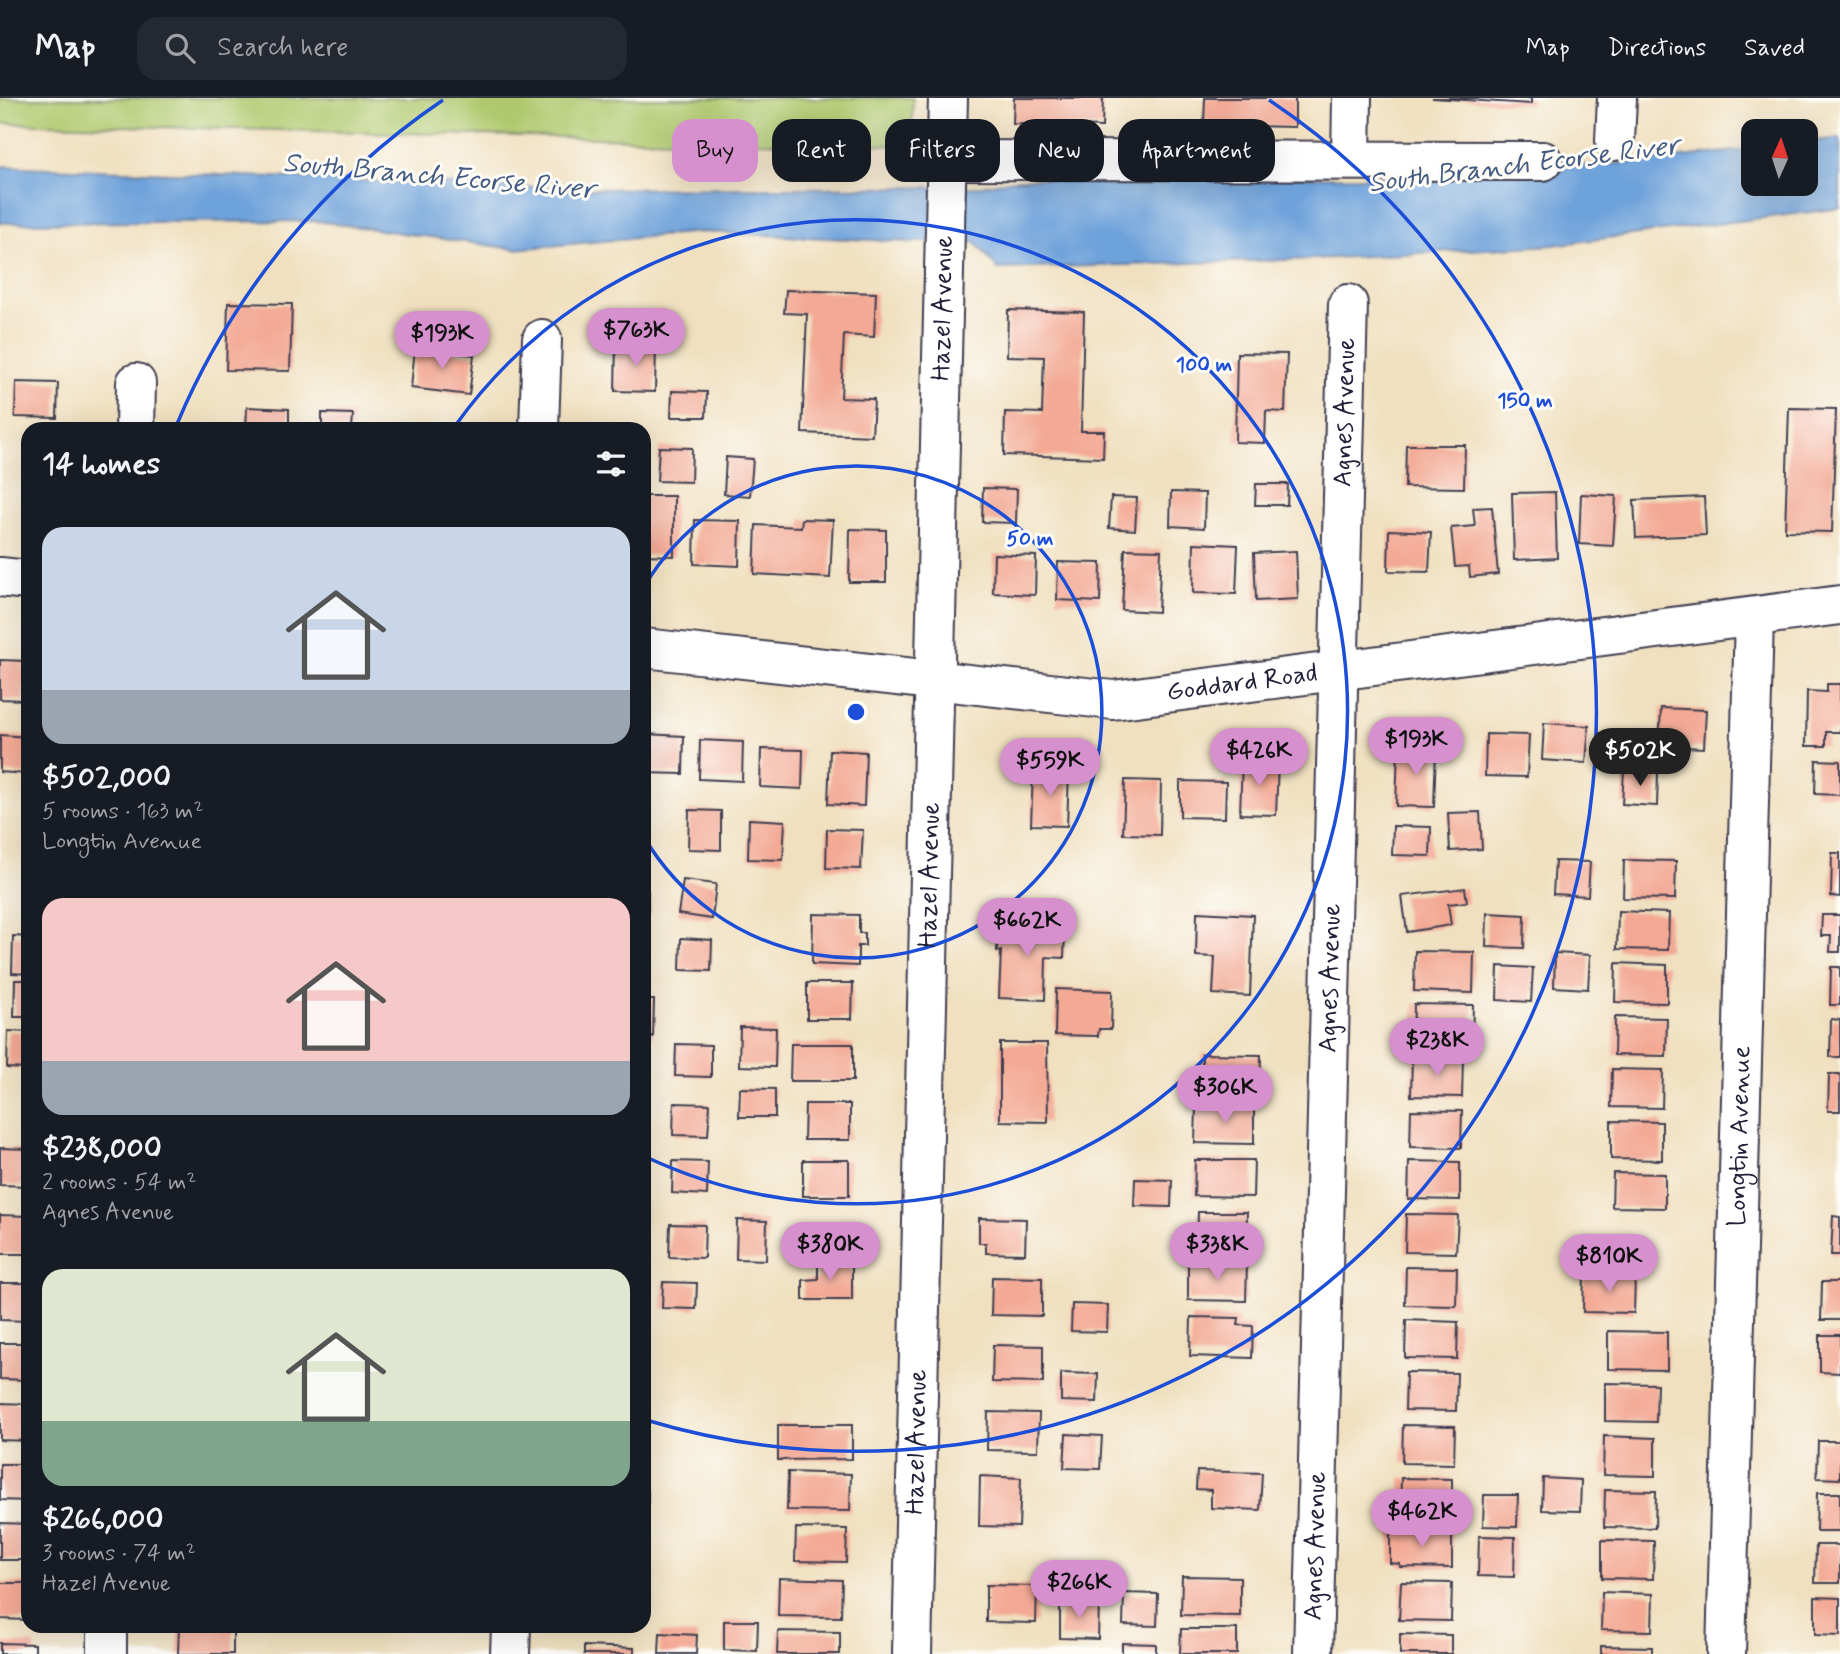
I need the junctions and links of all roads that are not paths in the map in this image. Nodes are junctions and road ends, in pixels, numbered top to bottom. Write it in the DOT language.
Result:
graph roads {
  1 [pos="948,98"];
  2 [pos="1353,98"];
  3 [pos="1617,98"];
  4 [pos="947,119"];
  5 [pos="1615,141"];
  6 [pos="1351,160"];
  7 [pos="1543,161"];
  8 [pos="1000,173"];
  9 [pos="946,182"];
  10 [pos="1348,304"];
  11 [pos="542,339"];
  12 [pos="136,383"];
  13 [pos="135,422"];
  14 [pos="539,422"];
  15 [pos="0,577"];
  16 [pos="21,579"];
  17 [pos="1840,605"];
  18 [pos="1754,617"];
  19 [pos="651,649"];
  20 [pos="1339,672"];
  21 [pos="935,678"];
  22 [pos="107,1633"];
  23 [pos="511,1633"];
  24 [pos="107,1654"];
  25 [pos="510,1654"];
  26 [pos="912,1654"];
  27 [pos="1313,1654"];
  28 [pos="1726,1654"];
  1 -- 4 [label="street, Hazel Avenue"];
  2 -- 6 [label="street"];
  3 -- 5 [label="street"];
  6 -- 7 [label="street"];
  6 -- 8 [label="street"];
  9 -- 21 [label="street, Hazel Avenue"];
  10 -- 20 [label="street, Agnes Avenue"];
  11 -- 14 [label="street"];
  12 -- 13 [label="street"];
  15 -- 16 [label="street"];
  17 -- 18 [label="street, Goddard Road"];
  18 -- 20 [label="street, Goddard Road"];
  18 -- 28 [label="street, Longtin Avenue"];
  19 -- 21 [label="street, Goddard Road"];
  20 -- 21 [label="street, Goddard Road"];
  20 -- 27 [label="street, Agnes Avenue"];
  21 -- 26 [label="street, Hazel Avenue"];
  22 -- 24 [label="street"];
  23 -- 25 [label="street"];
}
